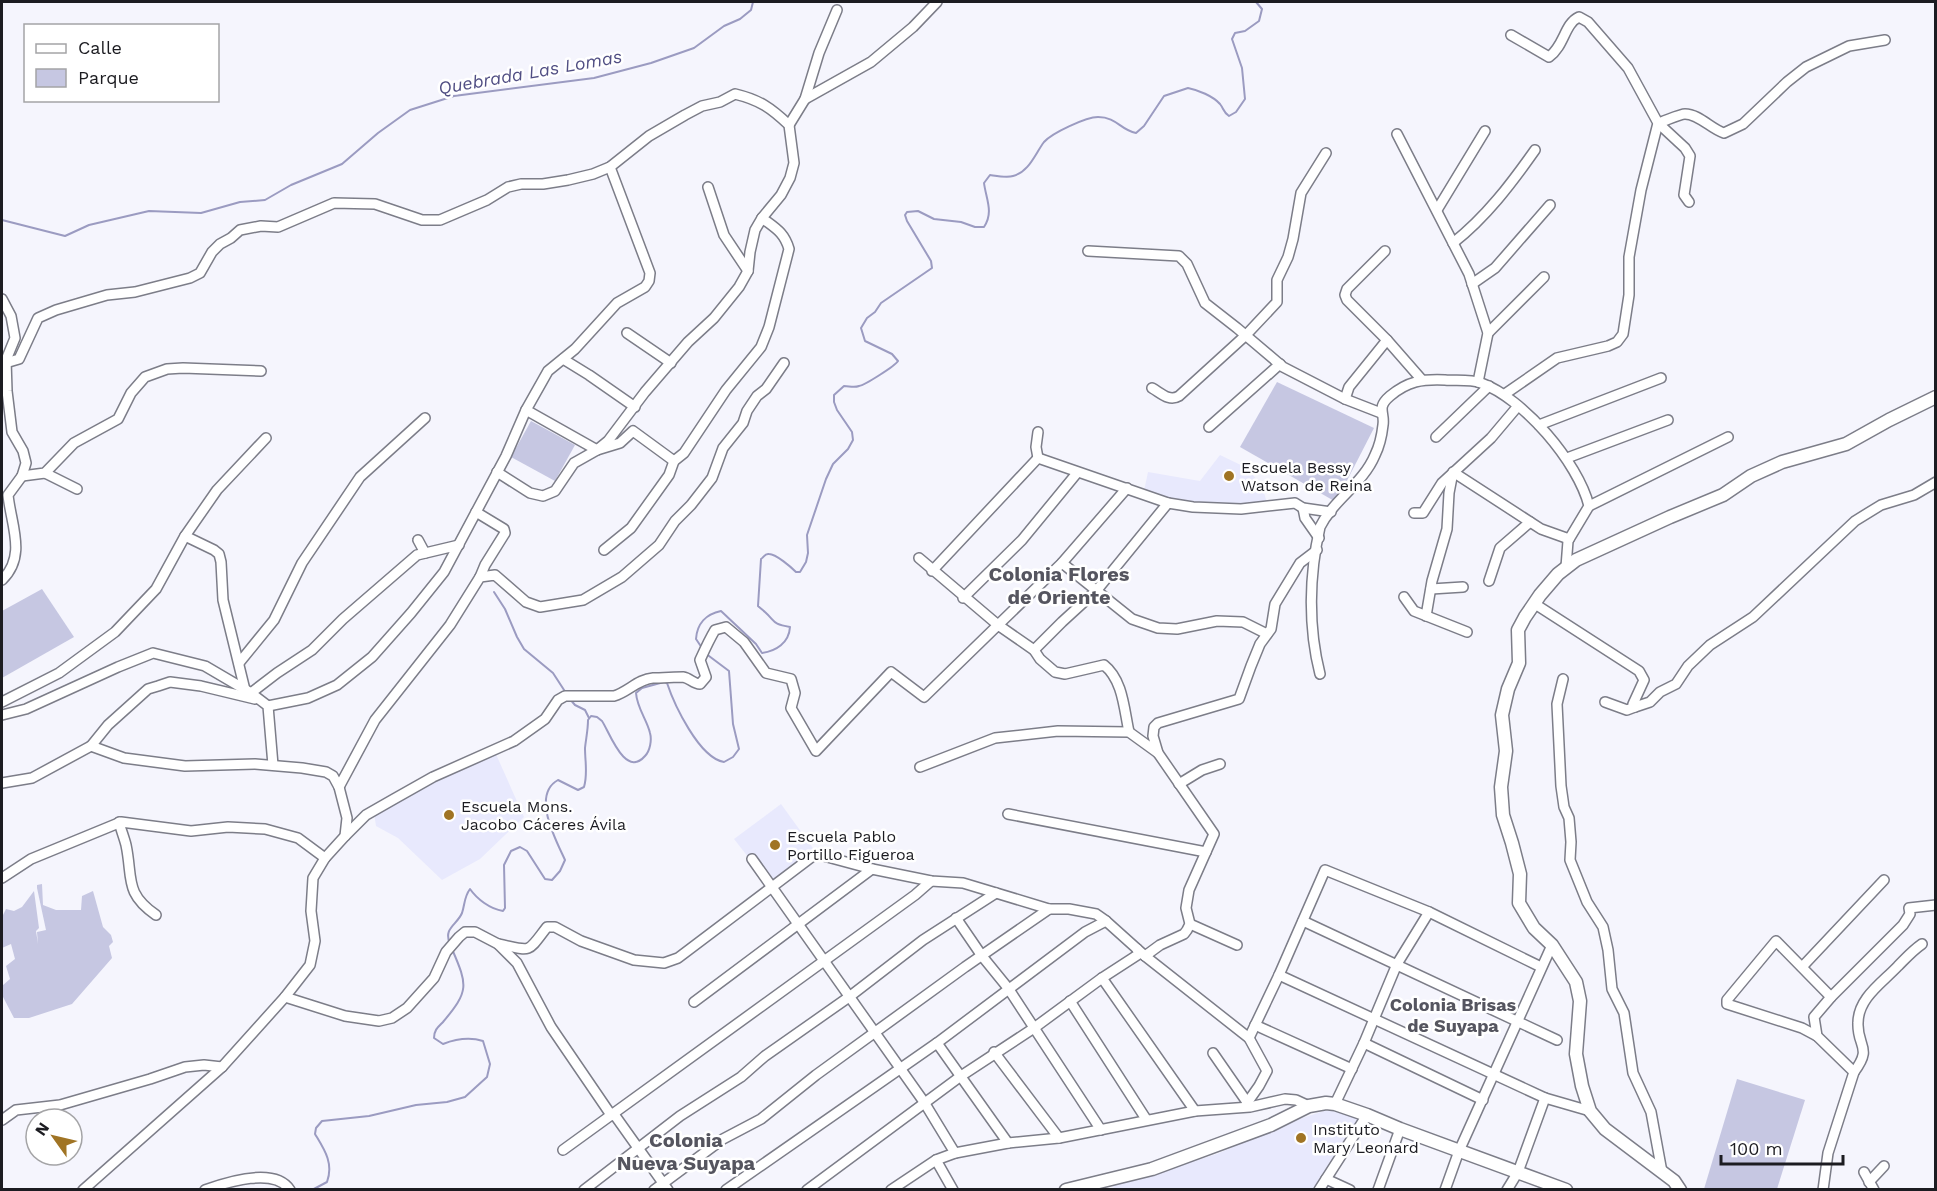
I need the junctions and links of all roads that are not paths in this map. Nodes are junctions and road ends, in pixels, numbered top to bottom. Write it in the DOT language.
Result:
graph roads {
  1 [pos="937,2"];
  2 [pos="837,10"];
  3 [pos="1511,34"];
  4 [pos="1885,40"];
  5 [pos="805,99"];
  6 [pos="1658,123"];
  7 [pos="789,124"];
  8 [pos="1485,131"];
  9 [pos="1397,134"];
  10 [pos="1535,150"];
  11 [pos="1326,153"];
  12 [pos="609,167"];
  13 [pos="708,187"];
  14 [pos="1689,202"];
  15 [pos="1550,205"];
  16 [pos="1437,210"];
  17 [pos="762,218"];
  18 [pos="1453,243"];
  19 [pos="1088,251"];
  20 [pos="1385,251"];
  21 [pos="748,271"];
  22 [pos="1544,277"];
  23 [pos="1472,284"];
  24 [pos="2,299"];
  25 [pos="627,333"];
  26 [pos="1488,333"];
  27 [pos="1246,335"];
  28 [pos="1387,340"];
  29 [pos="562,359"];
  30 [pos="671,363"];
  31 [pos="784,363"];
  32 [pos="4,364"];
  33 [pos="1280,364"];
  34 [pos="261,370"];
  35 [pos="1661,378"];
  36 [pos="1422,380"];
  37 [pos="1478,382"];
  38 [pos="1489,386"];
  39 [pos="1152,388"];
  40 [pos="1505,394"];
  41 [pos="1935,397"];
  42 [pos="1345,399"];
  43 [pos="1518,406"];
  44 [pos="635,407"];
  45 [pos="526,410"];
  46 [pos="1381,412"];
  47 [pos="425,418"];
  48 [pos="1668,420"];
  49 [pos="1539,425"];
  50 [pos="1209,427"];
  51 [pos="1038,432"];
  52 [pos="1436,437"];
  53 [pos="1728,437"];
  54 [pos="266,438"];
  55 [pos="597,450"];
  56 [pos="1038,458"];
  57 [pos="1567,458"];
  58 [pos="674,461"];
  59 [pos="497,472"];
  60 [pos="1453,472"];
  61 [pos="45,473"];
  62 [pos="1077,473"];
  63 [pos="22,476"];
  64 [pos="1935,482"];
  65 [pos="1126,488"];
  66 [pos="77,489"];
  67 [pos="1168,503"];
  68 [pos="1589,506"];
  69 [pos="1303,508"];
  70 [pos="476,512"];
  71 [pos="1331,513"];
  72 [pos="1414,513"];
  73 [pos="1530,522"];
  74 [pos="185,536"];
  75 [pos="1319,538"];
  76 [pos="1569,539"];
  77 [pos="418,540"];
  78 [pos="459,544"];
  79 [pos="604,550"];
  80 [pos="1317,550"];
  81 [pos="429,551"];
  82 [pos="919,558"];
  83 [pos="1062,563"];
  84 [pos="448,565"];
  85 [pos="1566,567"];
  86 [pos="932,571"];
  87 [pos="480,577"];
  88 [pos="2,580"];
  89 [pos="1489,581"];
  90 [pos="1463,587"];
  91 [pos="1431,589"];
  92 [pos="1097,590"];
  93 [pos="963,597"];
  94 [pos="1404,597"];
  95 [pos="1535,604"];
  96 [pos="1426,616"];
  97 [pos="998,625"];
  98 [pos="1467,632"];
  99 [pos="1267,634"];
  100 [pos="1035,650"];
  101 [pos="238,663"];
  102 [pos="1320,674"];
  103 [pos="1563,679"];
  104 [pos="248,691"];
  105 [pos="2,702"];
  106 [pos="1605,702"];
  107 [pos="265,704"];
  108 [pos="1635,707"];
  109 [pos="2,715"];
  110 [pos="1130,732"];
  111 [pos="91,746"];
  112 [pos="1158,753"];
  113 [pos="1220,764"];
  114 [pos="273,765"];
  115 [pos="920,767"];
  116 [pos="2,783"];
  117 [pos="1179,784"];
  118 [pos="339,787"];
  119 [pos="1008,814"];
  120 [pos="119,822"];
  121 [pos="345,836"];
  122 [pos="1206,852"];
  123 [pos="325,858"];
  124 [pos="752,860"];
  125 [pos="872,869"];
  126 [pos="2,878"];
  127 [pos="1884,880"];
  128 [pos="931,881"];
  129 [pos="771,888"];
  130 [pos="996,893"];
  131 [pos="1935,905"];
  132 [pos="1049,909"];
  133 [pos="1429,912"];
  134 [pos="156,915"];
  135 [pos="956,918"];
  136 [pos="1106,921"];
  137 [pos="1303,921"];
  138 [pos="1190,924"];
  139 [pos="798,926"];
  140 [pos="498,944"];
  141 [pos="1922,944"];
  142 [pos="1237,945"];
  143 [pos="1552,945"];
  144 [pos="1141,952"];
  145 [pos="982,956"];
  146 [pos="824,960"];
  147 [pos="1396,964"];
  148 [pos="1541,967"];
  149 [pos="1802,967"];
  150 [pos="1279,975"];
  151 [pos="1102,978"];
  152 [pos="1008,988"];
  153 [pos="285,997"];
  154 [pos="849,997"];
  155 [pos="1831,997"];
  156 [pos="1070,1001"];
  157 [pos="694,1002"];
  158 [pos="1374,1018"];
  159 [pos="1517,1021"];
  160 [pos="1255,1025"];
  161 [pos="1034,1028"];
  162 [pos="874,1034"];
  163 [pos="1817,1036"];
  164 [pos="1249,1038"];
  165 [pos="1557,1040"];
  166 [pos="937,1043"];
  167 [pos="1364,1043"];
  168 [pos="994,1053"];
  169 [pos="1213,1053"];
  170 [pos="222,1067"];
  171 [pos="899,1068"];
  172 [pos="1352,1069"];
  173 [pos="1854,1071"];
  174 [pos="1493,1074"];
  175 [pos="961,1076"];
  176 [pos="1545,1098"];
  177 [pos="1483,1100"];
  178 [pos="924,1102"];
  179 [pos="1335,1104"];
  180 [pos="1249,1105"];
  181 [pos="1309,1106"];
  182 [pos="1195,1111"];
  183 [pos="1590,1112"];
  184 [pos="613,1115"];
  185 [pos="1367,1115"];
  186 [pos="1146,1119"];
  187 [pos="2,1120"];
  188 [pos="1400,1129"];
  189 [pos="1101,1130"];
  190 [pos="1059,1138"];
  191 [pos="1008,1143"];
  192 [pos="639,1149"];
  193 [pos="563,1150"];
  194 [pos="1459,1151"];
  195 [pos="955,1153"];
  196 [pos="936,1160"];
  197 [pos="1884,1166"];
  198 [pos="1518,1172"];
  199 [pos="1662,1172"];
  200 [pos="1864,1172"];
  201 [pos="1326,1179"];
  202 [pos="665,1186"];
  203 [pos="1545,1186"];
  204 [pos="1871,1186"];
  205 [pos="896,1188"];
  206 [pos="83,1190"];
  207 [pos="205,1190"];
  208 [pos="290,1190"];
  209 [pos="584,1190"];
  210 [pos="654,1190"];
  211 [pos="726,1190"];
  212 [pos="807,1190"];
  213 [pos="953,1190"];
  214 [pos="1066,1190"];
  215 [pos="1319,1190"];
  216 [pos="1350,1190"];
  217 [pos="1378,1190"];
  218 [pos="1445,1190"];
  219 [pos="1507,1190"];
  220 [pos="1566,1190"];
  221 [pos="1680,1190"];
  222 [pos="1823,1190"];
  1 -- 5 [label="street"];
  2 -- 5 [label="street"];
  3 -- 6 [label="street"];
  4 -- 6 [label="street"];
  5 -- 7 [label="street"];
  6 -- 14 [label="street"];
  6 -- 40 [label="street"];
  7 -- 12 [label="street"];
  7 -- 17 [label="street"];
  8 -- 16 [label="street"];
  9 -- 16 [label="street"];
  10 -- 18 [label="street"];
  11 -- 27 [label="street"];
  12 -- 29 [label="street"];
  12 -- 32 [label="street"];
  13 -- 21 [label="street"];
  15 -- 23 [label="street"];
  16 -- 18 [label="street"];
  17 -- 21 [label="street"];
  17 -- 58 [label="street"];
  18 -- 23 [label="street"];
  19 -- 27 [label="street"];
  20 -- 28 [label="street"];
  21 -- 30 [label="street"];
  22 -- 26 [label="street"];
  23 -- 26 [label="street"];
  24 -- 32 [label="street"];
  25 -- 30 [label="street"];
  26 -- 37 [label="street"];
  27 -- 33 [label="street"];
  27 -- 39 [label="street"];
  28 -- 36 [label="street"];
  28 -- 42 [label="street"];
  29 -- 44 [label="street"];
  29 -- 45 [label="street"];
  30 -- 44 [label="street"];
  31 -- 87 [label="street"];
  32 -- 63 [label="street"];
  33 -- 42 [label="street"];
  33 -- 50 [label="street"];
  34 -- 61 [label="street"];
  35 -- 49 [label="street"];
  36 -- 37 [label="street"];
  36 -- 46 [label="street"];
  37 -- 38 [label="street"];
  38 -- 40 [label="street"];
  38 -- 52 [label="street"];
  40 -- 43 [label="street"];
  41 -- 85 [label="street"];
  42 -- 46 [label="street"];
  43 -- 49 [label="street"];
  43 -- 60 [label="street"];
  44 -- 55 [label="street"];
  45 -- 55 [label="street"];
  45 -- 59 [label="street"];
  46 -- 71 [label="street"];
  47 -- 101 [label="street"];
  48 -- 57 [label="street"];
  49 -- 57 [label="street"];
  51 -- 56 [label="street"];
  53 -- 68 [label="street"];
  54 -- 74 [label="street"];
  55 -- 58 [label="street"];
  55 -- 59 [label="street"];
  56 -- 62 [label="street"];
  56 -- 86 [label="street"];
  57 -- 68 [label="street"];
  58 -- 79 [label="street"];
  59 -- 70 [label="street"];
  60 -- 72 [label="street"];
  60 -- 73 [label="street"];
  60 -- 91 [label="street"];
  61 -- 63 [label="street"];
  61 -- 66 [label="street"];
  62 -- 65 [label="street"];
  62 -- 93 [label="street"];
  63 -- 88 [label="street"];
  64 -- 108 [label="street"];
  65 -- 67 [label="street"];
  65 -- 83 [label="street"];
  67 -- 69 [label="street"];
  67 -- 92 [label="street"];
  68 -- 76 [label="street"];
  69 -- 71 [label="street"];
  69 -- 75 [label="street"];
  70 -- 78 [label="street"];
  70 -- 87 [label="street"];
  71 -- 75 [label="street"];
  73 -- 76 [label="street"];
  73 -- 89 [label="street"];
  74 -- 101 [label="street"];
  74 -- 105 [label="street"];
  75 -- 80 [label="street"];
  76 -- 85 [label="street"];
  77 -- 81 [label="street"];
  78 -- 81 [label="street"];
  78 -- 84 [label="street"];
  80 -- 99 [label="street"];
  80 -- 102 [label="street"];
  81 -- 84 [label="street"];
  81 -- 104 [label="street"];
  82 -- 86 [label="street"];
  83 -- 92 [label="street"];
  83 -- 97 [label="street"];
  84 -- 107 [label="street"];
  85 -- 95 [label="street"];
  86 -- 93 [label="street"];
  87 -- 118 [label="street"];
  90 -- 91 [label="street"];
  91 -- 96 [label="street"];
  92 -- 99 [label="street"];
  92 -- 100 [label="street"];
  93 -- 97 [label="street"];
  94 -- 96 [label="street"];
  95 -- 108 [label="street"];
  95 -- 143 [label="street"];
  96 -- 98 [label="street"];
  97 -- 100 [label="street"];
  97 -- 121 [label="street"];
  99 -- 112 [label="street"];
  100 -- 110 [label="street"];
  101 -- 104 [label="street"];
  103 -- 199 [label="street"];
  104 -- 107 [label="street"];
  104 -- 109 [label="street"];
  106 -- 108 [label="street"];
  107 -- 111 [label="street"];
  107 -- 114 [label="street"];
  110 -- 112 [label="street"];
  110 -- 115 [label="street"];
  111 -- 114 [label="street"];
  111 -- 116 [label="street"];
  112 -- 117 [label="street"];
  113 -- 117 [label="street"];
  114 -- 118 [label="street"];
  117 -- 122 [label="street"];
  118 -- 121 [label="street"];
  119 -- 122 [label="street"];
  120 -- 123 [label="street"];
  120 -- 126 [label="street"];
  120 -- 134 [label="street"];
  121 -- 123 [label="street"];
  122 -- 138 [label="street"];
  123 -- 153 [label="street"];
  124 -- 129 [label="street"];
  125 -- 128 [label="street"];
  125 -- 129 [label="street"];
  125 -- 139 [label="street"];
  127 -- 149 [label="street"];
  128 -- 130 [label="street"];
  128 -- 146 [label="street"];
  129 -- 139 [label="street"];
  129 -- 140 [label="street"];
  130 -- 132 [label="street"];
  130 -- 135 [label="street"];
  131 -- 155 [label="street"];
  132 -- 136 [label="street"];
  132 -- 145 [label="street"];
  133 -- 137 [label="street"];
  133 -- 147 [label="street"];
  133 -- 148 [label="street"];
  135 -- 145 [label="street"];
  135 -- 154 [label="street"];
  136 -- 144 [label="street"];
  136 -- 152 [label="street"];
  137 -- 147 [label="street"];
  137 -- 150 [label="street"];
  138 -- 142 [label="street"];
  138 -- 144 [label="street"];
  139 -- 146 [label="street"];
  139 -- 157 [label="street"];
  140 -- 153 [label="street"];
  140 -- 184 [label="street"];
  141 -- 173 [label="street"];
  143 -- 148 [label="street"];
  143 -- 183 [label="street"];
  144 -- 151 [label="street"];
  144 -- 164 [label="street"];
  145 -- 152 [label="street"];
  145 -- 162 [label="street"];
  146 -- 154 [label="street"];
  146 -- 184 [label="street"];
  147 -- 158 [label="street"];
  147 -- 159 [label="street"];
  148 -- 159 [label="street"];
  149 -- 155 [label="street"];
  149 -- 163 [label="street"];
  150 -- 158 [label="street"];
  150 -- 160 [label="street"];
  151 -- 156 [label="street"];
  151 -- 182 [label="street"];
  152 -- 161 [label="street"];
  152 -- 166 [label="street"];
  153 -- 170 [label="street"];
  154 -- 162 [label="street"];
  154 -- 192 [label="street"];
  155 -- 163 [label="street"];
  156 -- 161 [label="street"];
  156 -- 186 [label="street"];
  158 -- 167 [label="street"];
  158 -- 174 [label="street"];
  159 -- 165 [label="street"];
  159 -- 174 [label="street"];
  160 -- 164 [label="street"];
  160 -- 172 [label="street"];
  161 -- 168 [label="street"];
  161 -- 189 [label="street"];
  162 -- 171 [label="street"];
  162 -- 202 [label="street"];
  163 -- 173 [label="street"];
  164 -- 180 [label="street"];
  166 -- 171 [label="street"];
  166 -- 175 [label="street"];
  167 -- 172 [label="street"];
  167 -- 177 [label="street"];
  168 -- 175 [label="street"];
  168 -- 190 [label="street"];
  169 -- 180 [label="street"];
  170 -- 187 [label="street"];
  170 -- 206 [label="street"];
  171 -- 178 [label="street"];
  171 -- 211 [label="street"];
  172 -- 179 [label="street"];
  173 -- 222 [label="street"];
  174 -- 176 [label="street"];
  174 -- 177 [label="street"];
  175 -- 178 [label="street"];
  175 -- 191 [label="street"];
  176 -- 183 [label="street"];
  176 -- 198 [label="street"];
  177 -- 194 [label="street"];
  178 -- 195 [label="street"];
  178 -- 212 [label="street"];
  179 -- 181 [label="street"];
  179 -- 185 [label="street"];
  180 -- 181 [label="street"];
  180 -- 182 [label="street"];
  181 -- 214 [label="street"];
  182 -- 186 [label="street"];
  183 -- 199 [label="street"];
  184 -- 192 [label="street"];
  184 -- 193 [label="street"];
  185 -- 188 [label="street"];
  185 -- 201 [label="street"];
  186 -- 189 [label="street"];
  188 -- 194 [label="street"];
  188 -- 217 [label="street"];
  189 -- 190 [label="street"];
  190 -- 191 [label="street"];
  191 -- 195 [label="street"];
  192 -- 202 [label="street"];
  192 -- 209 [label="street"];
  194 -- 198 [label="street"];
  194 -- 218 [label="street"];
  195 -- 196 [label="street"];
  196 -- 205 [label="street"];
  196 -- 213 [label="street"];
  197 -- 204 [label="street"];
  198 -- 203 [label="street"];
  198 -- 219 [label="street"];
  199 -- 221 [label="street"];
  200 -- 204 [label="street"];
  201 -- 215 [label="street"];
  201 -- 216 [label="street"];
  202 -- 210 [label="street"];
  203 -- 220 [label="street"];
  207 -- 208 [label="street"];
}
